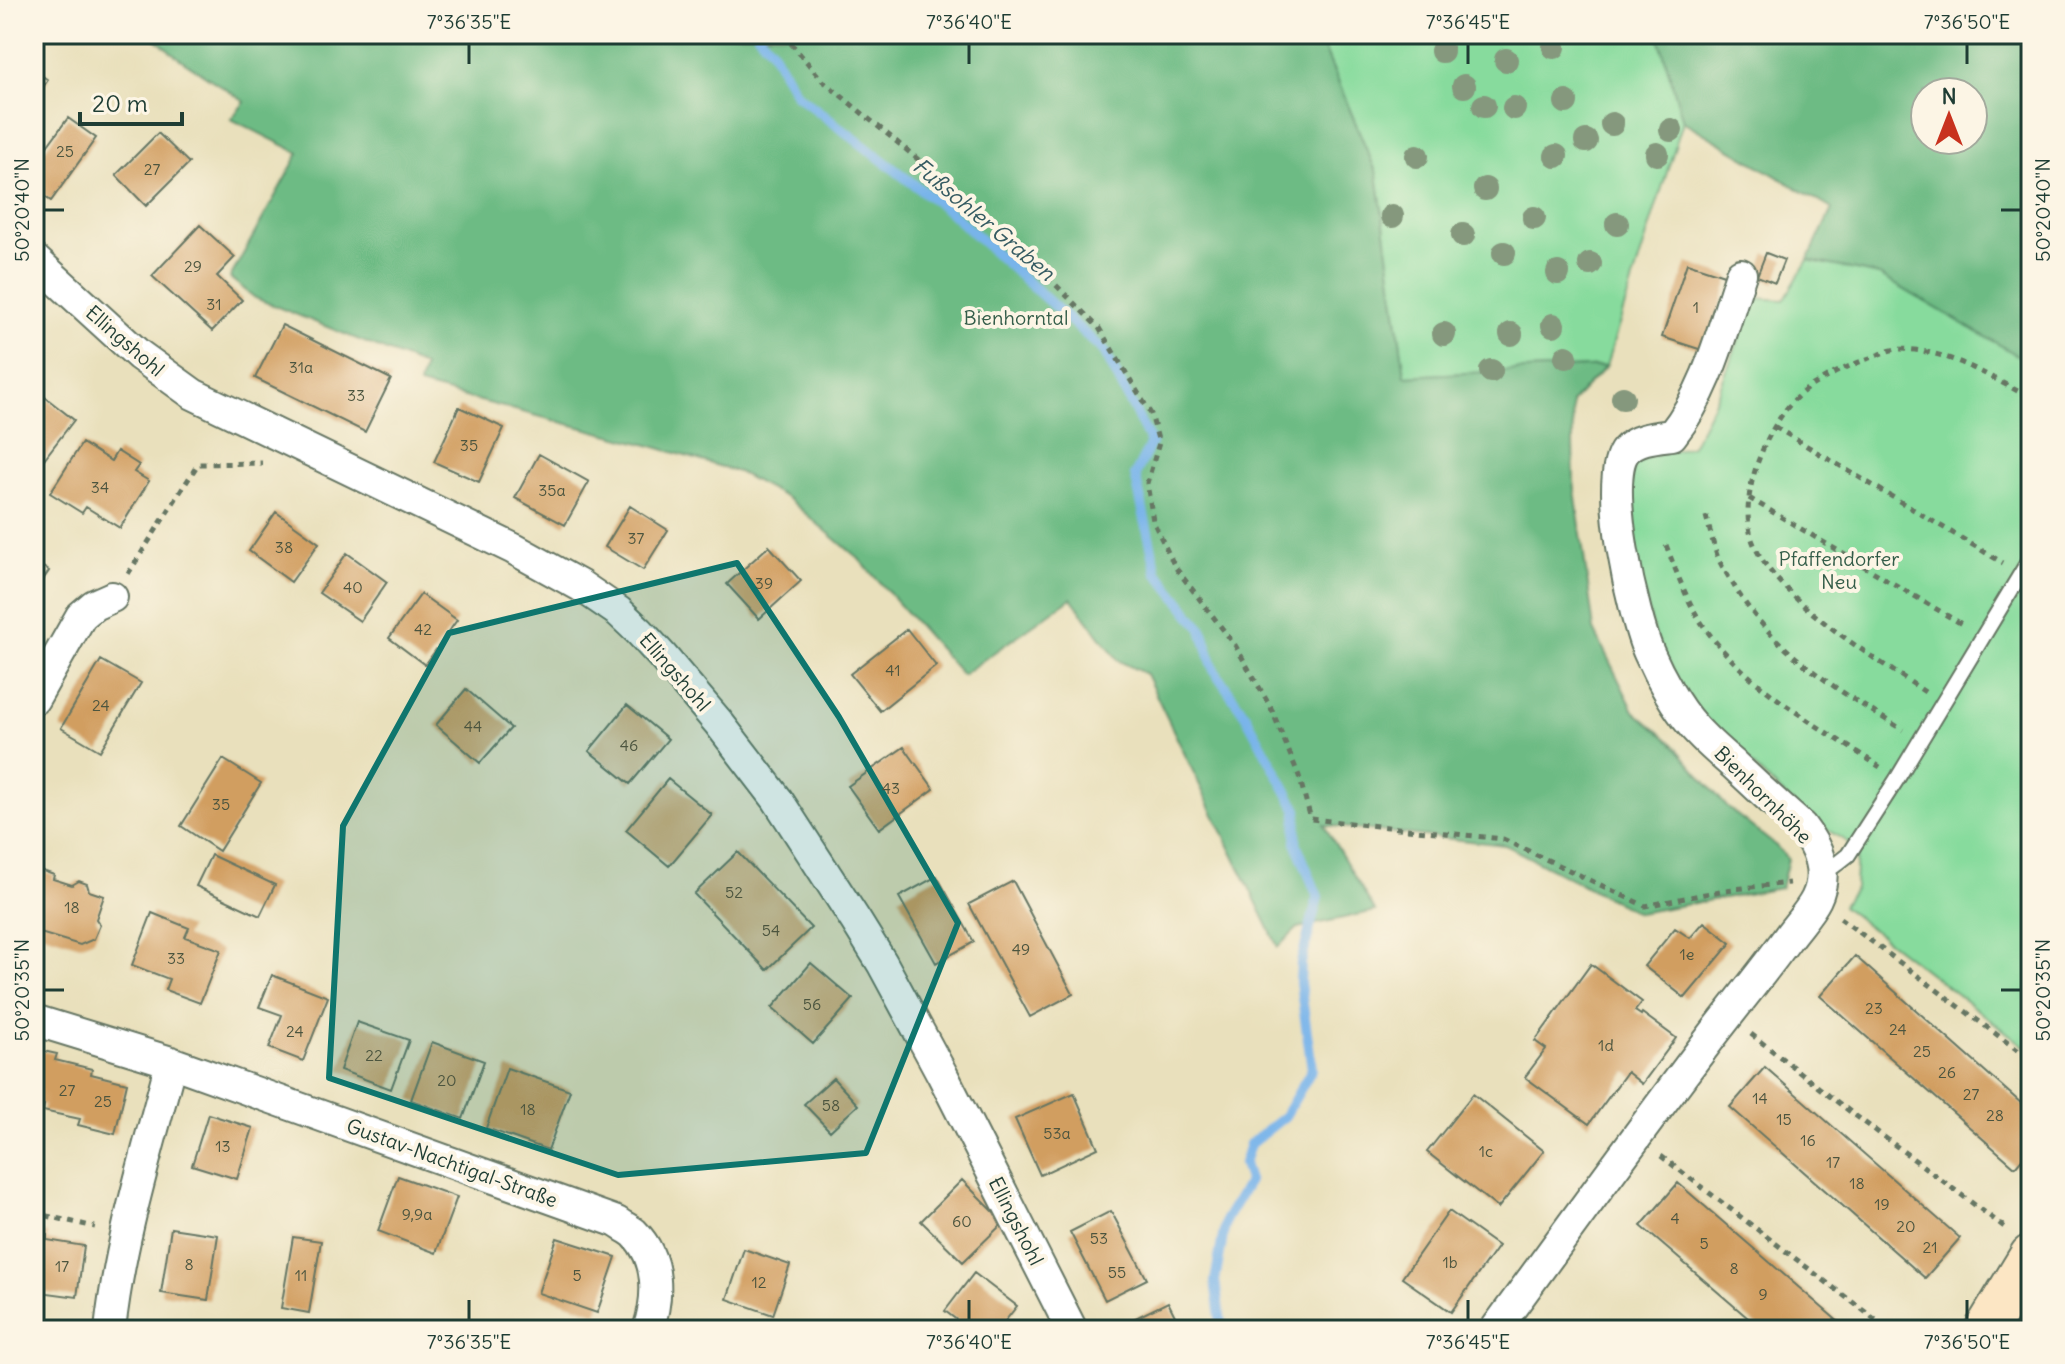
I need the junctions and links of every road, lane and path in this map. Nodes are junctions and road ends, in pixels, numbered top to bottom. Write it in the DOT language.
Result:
graph roads {
  1 [pos="783,34"];
  2 [pos="34,259"];
  3 [pos="1741,274"];
  4 [pos="2031,398"];
  5 [pos="1775,427"];
  6 [pos="270,463"];
  7 [pos="1749,498"];
  8 [pos="1706,516"];
  9 [pos="1666,545"];
  10 [pos="2031,557"];
  11 [pos="137,559"];
  12 [pos="2021,574"];
  13 [pos="112,597"];
  14 [pos="1983,637"];
  15 [pos="34,699"];
  16 [pos="1942,704"];
  17 [pos="1921,740"];
  18 [pos="1897,779"];
  19 [pos="1825,896"];
  20 [pos="34,1020"];
  21 [pos="1747,1031"];
  22 [pos="2031,1060"];
  23 [pos="171,1062"];
  24 [pos="1657,1153"];
  25 [pos="34,1213"];
  26 [pos="1989,1217"];
  27 [pos="127,1234"];
  28 [pos="2031,1256"];
  29 [pos="110,1330"];
  30 [pos="648,1330"];
  31 [pos="1072,1330"];
  32 [pos="1495,1330"];
  33 [pos="1889,1330"];
  34 [pos="1986,1330"];
  1 -- 19 [label="path"];
  2 -- 31 [label="street, Ellingshohl"];
  3 -- 19 [label="street, Bienhornhöhe"];
  4 -- 5 [label="path"];
  5 -- 7 [label="path"];
  5 -- 12 [label="path"];
  6 -- 11 [label="path"];
  7 -- 14 [label="path"];
  7 -- 16 [label="path"];
  8 -- 17 [label="path"];
  9 -- 18 [label="path"];
  10 -- 12 [label="lane"];
  12 -- 14 [label="lane"];
  13 -- 15 [label="street"];
  14 -- 16 [label="lane"];
  16 -- 17 [label="lane"];
  17 -- 18 [label="lane"];
  18 -- 19 [label="lane"];
  19 -- 22 [label="path"];
  19 -- 32 [label="street"];
  20 -- 23 [label="street, Gustav-Nachtigal-Straße"];
  21 -- 26 [label="path"];
  23 -- 27 [label="street"];
  23 -- 30 [label="street, Gustav-Nachtigal-Straße"];
  24 -- 33 [label="path"];
  25 -- 27 [label="path"];
  27 -- 29 [label="street"];
  28 -- 34 [label="street"];
}
